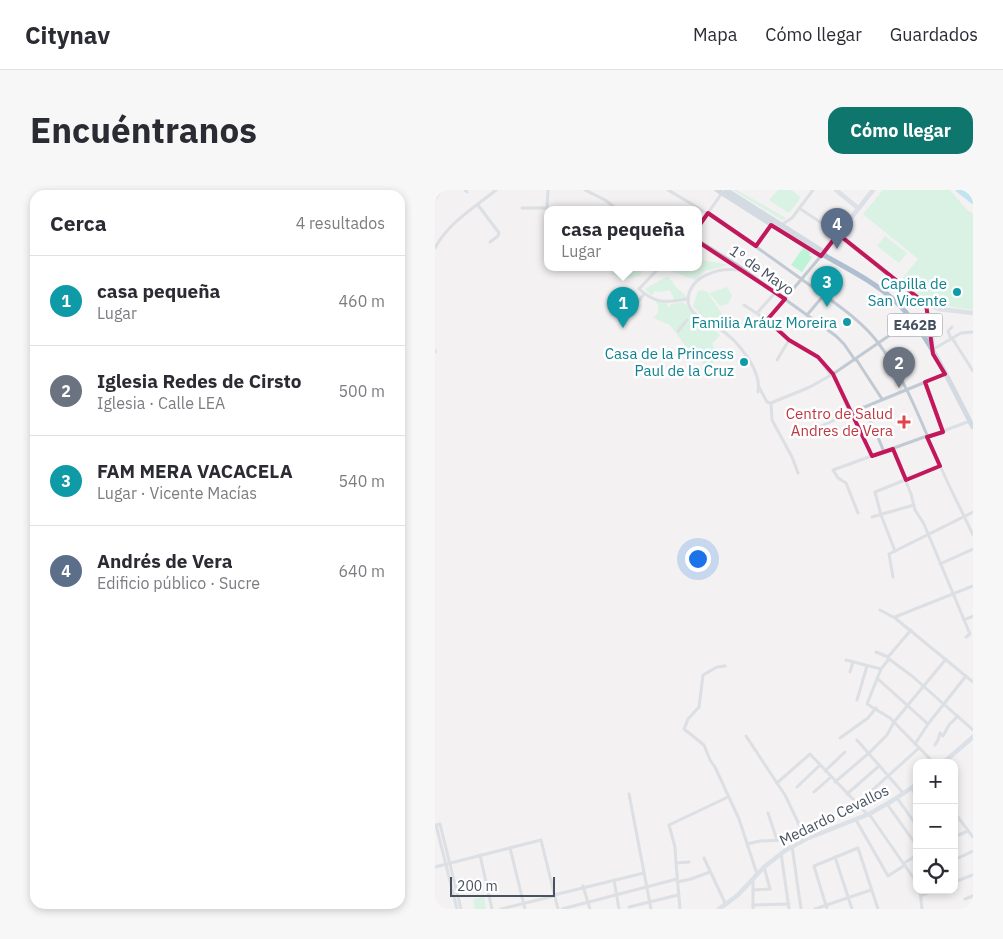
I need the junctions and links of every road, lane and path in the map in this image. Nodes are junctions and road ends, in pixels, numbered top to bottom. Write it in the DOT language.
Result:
graph roads {
  1 [pos="441,190"];
  2 [pos="497,190"];
  3 [pos="548,190"];
  4 [pos="585,190"];
  5 [pos="667,190"];
  6 [pos="813,190"];
  7 [pos="836,190"];
  8 [pos="873,190"];
  9 [pos="722,191"];
  10 [pos="435,199"];
  11 [pos="478,204"];
  12 [pos="547,206"];
  13 [pos="613,206"];
  14 [pos="696,206"];
  15 [pos="522,208"];
  16 [pos="544,208"];
  17 [pos="799,208"];
  18 [pos="858,208"];
  19 [pos="702,210"];
  20 [pos="708,213"];
  21 [pos="792,218"];
  22 [pos="702,221"];
  23 [pos="771,225"];
  24 [pos="782,225"];
  25 [pos="791,231"];
  26 [pos="838,234"];
  27 [pos="437,240"];
  28 [pos="795,240"];
  29 [pos="491,242"];
  30 [pos="702,243"];
  31 [pos="755,246"];
  32 [pos="435,248"];
  33 [pos="822,254"];
  34 [pos="656,271"];
  35 [pos="746,271"];
  36 [pos="802,280"];
  37 [pos="775,293"];
  38 [pos="644,294"];
  39 [pos="823,295"];
  40 [pos="688,299"];
  41 [pos="785,300"];
  42 [pos="926,304"];
  43 [pos="744,305"];
  44 [pos="757,313"];
  45 [pos="973,313"];
  46 [pos="807,315"];
  47 [pos="626,318"];
  48 [pos="687,320"];
  49 [pos="767,320"];
  50 [pos="912,320"];
  51 [pos="952,327"];
  52 [pos="678,331"];
  53 [pos="973,332"];
  54 [pos="952,339"];
  55 [pos="789,340"];
  56 [pos="878,343"];
  57 [pos="933,350"];
  58 [pos="855,359"];
  59 [pos="777,360"];
  60 [pos="973,371"];
  61 [pos="832,374"];
  62 [pos="945,374"];
  63 [pos="925,382"];
  64 [pos="759,386"];
  65 [pos="907,389"];
  66 [pos="759,392"];
  67 [pos="882,399"];
  68 [pos="771,403"];
  69 [pos="863,407"];
  70 [pos="851,412"];
  71 [pos="970,421"];
  72 [pos="973,427"];
  73 [pos="808,432"];
  74 [pos="943,432"];
  75 [pos="927,436"];
  76 [pos="893,449"];
  77 [pos="884,452"];
  78 [pos="872,456"];
  79 [pos="940,466"];
  80 [pos="798,473"];
  81 [pos="906,480"];
  82 [pos="914,505"];
  83 [pos="973,512"];
  84 [pos="858,513"];
  85 [pos="881,515"];
  86 [pos="871,517"];
  87 [pos="965,517"];
  88 [pos="928,535"];
  89 [pos="973,535"];
  90 [pos="973,549"];
  91 [pos="895,551"];
  92 [pos="940,564"];
  93 [pos="893,577"];
  94 [pos="973,586"];
  95 [pos="953,594"];
  96 [pos="880,610"];
  97 [pos="973,616"];
  98 [pos="895,618"];
  99 [pos="965,620"];
  100 [pos="911,630"];
  101 [pos="966,637"];
  102 [pos="876,652"];
  103 [pos="889,658"];
  104 [pos="946,659"];
  105 [pos="846,660"];
  106 [pos="853,662"];
  107 [pos="725,666"];
  108 [pos="867,666"];
  109 [pos="881,669"];
  110 [pos="850,672"];
  111 [pos="966,676"];
  112 [pos="878,679"];
  113 [pos="973,682"];
  114 [pos="924,686"];
  115 [pos="857,700"];
  116 [pos="944,704"];
  117 [pos="907,705"];
  118 [pos="876,708"];
  119 [pos="958,716"];
  120 [pos="894,722"];
  121 [pos="928,724"];
  122 [pos="973,730"];
  123 [pos="745,736"];
  124 [pos="973,737"];
  125 [pos="840,738"];
  126 [pos="857,740"];
  127 [pos="915,744"];
  128 [pos="935,745"];
  129 [pos="919,748"];
  130 [pos="845,752"];
  131 [pos="869,753"];
  132 [pos="930,759"];
  133 [pos="948,759"];
  134 [pos="820,765"];
  135 [pos="879,766"];
  136 [pos="825,771"];
  137 [pos="889,776"];
  138 [pos="831,778"];
  139 [pos="835,782"];
  140 [pos="777,783"];
  141 [pos="797,787"];
  142 [pos="911,788"];
  143 [pos="913,791"];
  144 [pos="814,792"];
  145 [pos="629,794"];
  146 [pos="847,794"];
  147 [pos="904,794"];
  148 [pos="728,797"];
  149 [pos="897,798"];
  150 [pos="857,804"];
  151 [pos="887,804"];
  152 [pos="768,813"];
  153 [pos="869,814"];
  154 [pos="958,817"];
  155 [pos="856,820"];
  156 [pos="913,820"];
  157 [pos="968,831"];
  158 [pos="958,835"];
  159 [pos="973,837"];
  160 [pos="806,839"];
  161 [pos="777,840"];
  162 [pos="913,840"];
  163 [pos="747,844"];
  164 [pos="792,846"];
  165 [pos="510,848"];
  166 [pos="973,851"];
  167 [pos="781,853"];
  168 [pos="480,855"];
  169 [pos="835,857"];
  170 [pos="704,858"];
  171 [pos="913,858"];
  172 [pos="958,858"];
  173 [pos="689,862"];
  174 [pos="447,863"];
  175 [pos="676,863"];
  176 [pos="904,864"];
  177 [pos="435,867"];
  178 [pos="764,867"];
  179 [pos="710,872"];
  180 [pos="644,873"];
  181 [pos="757,874"];
  182 [pos="973,875"];
  183 [pos="913,877"];
  184 [pos="614,880"];
  185 [pos="677,880"];
  186 [pos="753,880"];
  187 [pos="958,881"];
  188 [pos="583,886"];
  189 [pos="647,888"];
  190 [pos="753,890"];
  191 [pos="871,890"];
  192 [pos="925,894"];
  193 [pos="554,895"];
  194 [pos="616,895"];
  195 [pos="678,895"];
  196 [pos="921,896"];
  197 [pos="973,896"];
  198 [pos="848,898"];
  199 [pos="965,899"];
  200 [pos="588,902"];
  201 [pos="524,903"];
  202 [pos="650,903"];
  203 [pos="789,904"];
  204 [pos="726,905"];
  205 [pos="629,907"];
  206 [pos="753,907"];
  207 [pos="827,907"];
  208 [pos="459,909"];
  209 [pos="492,909"];
  210 [pos="501,909"];
  211 [pos="525,909"];
  212 [pos="558,909"];
  213 [pos="562,909"];
  214 [pos="590,909"];
  215 [pos="619,909"];
  216 [pos="651,909"];
  217 [pos="680,909"];
  218 [pos="719,909"];
  219 [pos="789,909"];
  220 [pos="801,909"];
  221 [pos="815,909"];
  222 [pos="852,909"];
  223 [pos="877,909"];
  224 [pos="922,909"];
  1 -- 10 [label="street"];
  2 -- 11 [label="street"];
  3 -- 12 [label="street"];
  4 -- 13 [label="street"];
  5 -- 14 [label="street"];
  6 -- 17 [label="street"];
  7 -- 18 [label="street"];
  8 -- 18 [label="street"];
  9 -- 20 [label="street"];
  9 -- 23 [label="main road, E462B"];
  9 -- 24 [label="main road, E462B"];
  11 -- 27 [label="street"];
  11 -- 29 [label="street"];
  15 -- 16 [label="street"];
  17 -- 21 [label="street"];
  17 -- 26 [label="street"];
  18 -- 26 [label="street"];
  19 -- 20 [label="street"];
  20 -- 22 [label="street"];
  20 -- 31 [label="street"];
  21 -- 24 [label="street"];
  21 -- 25 [label="street"];
  23 -- 24 [label="street"];
  23 -- 28 [label="main road, E462B"];
  23 -- 31 [label="street"];
  24 -- 25 [label="main road, E462B"];
  25 -- 28 [label="street"];
  25 -- 33 [label="main road, E462B"];
  26 -- 33 [label="street"];
  26 -- 42 [label="street"];
  27 -- 32 [label="street"];
  28 -- 33 [label="main road, E462B"];
  30 -- 35 [label="street, 1º de Mayo"];
  31 -- 36 [label="street"];
  33 -- 36 [label="street"];
  33 -- 50 [label="main road, E462B"];
  34 -- 38 [label="street"];
  35 -- 37 [label="street, 1º de Mayo"];
  35 -- 40 [label="street"];
  36 -- 39 [label="street"];
  36 -- 41 [label="street"];
  37 -- 41 [label="street, 1º de Mayo"];
  37 -- 44 [label="street"];
  38 -- 40 [label="street"];
  38 -- 47 [label="street"];
  39 -- 46 [label="street"];
  39 -- 56 [label="street"];
  40 -- 64 [label="street"];
  41 -- 46 [label="street, 1º de Mayo"];
  41 -- 49 [label="street"];
  42 -- 45 [label="street"];
  42 -- 57 [label="street"];
  43 -- 44 [label="street"];
  44 -- 49 [label="street"];
  46 -- 58 [label="street, 1º de Mayo"];
  48 -- 52 [label="street"];
  49 -- 55 [label="street"];
  50 -- 56 [label="street"];
  50 -- 57 [label="main road, E462B"];
  51 -- 54 [label="street"];
  53 -- 54 [label="street"];
  54 -- 57 [label="street"];
  54 -- 60 [label="street"];
  55 -- 59 [label="street"];
  55 -- 61 [label="street"];
  56 -- 58 [label="street"];
  56 -- 65 [label="street"];
  57 -- 62 [label="main road, E462B"];
  58 -- 61 [label="street"];
  58 -- 67 [label="street, 1º de Mayo"];
  61 -- 68 [label="street"];
  61 -- 70 [label="street"];
  62 -- 63 [label="street"];
  62 -- 71 [label="main road, E462B"];
  63 -- 65 [label="street"];
  63 -- 74 [label="street"];
  64 -- 66 [label="street"];
  64 -- 68 [label="street"];
  65 -- 67 [label="street"];
  65 -- 75 [label="street"];
  67 -- 69 [label="street"];
  68 -- 80 [label="street"];
  69 -- 70 [label="street"];
  69 -- 77 [label="street"];
  70 -- 73 [label="street"];
  70 -- 78 [label="street"];
  71 -- 72 [label="main road, E462B"];
  71 -- 74 [label="street"];
  74 -- 75 [label="street"];
  75 -- 76 [label="street"];
  75 -- 79 [label="street"];
  76 -- 77 [label="street"];
  76 -- 81 [label="street"];
  77 -- 78 [label="street"];
  78 -- 84 [label="street"];
  79 -- 81 [label="street"];
  79 -- 87 [label="street"];
  81 -- 82 [label="street"];
  81 -- 85 [label="street"];
  82 -- 85 [label="street"];
  82 -- 88 [label="street"];
  83 -- 87 [label="street"];
  85 -- 86 [label="street"];
  85 -- 91 [label="street"];
  87 -- 88 [label="street"];
  87 -- 89 [label="street"];
  88 -- 91 [label="street"];
  88 -- 92 [label="street"];
  90 -- 92 [label="street"];
  91 -- 93 [label="street"];
  92 -- 95 [label="street"];
  94 -- 95 [label="street"];
  95 -- 98 [label="street"];
  95 -- 99 [label="street"];
  96 -- 98 [label="street"];
  97 -- 99 [label="street"];
  98 -- 100 [label="street"];
  99 -- 101 [label="street"];
  100 -- 103 [label="street"];
  100 -- 104 [label="street"];
  102 -- 103 [label="street"];
  103 -- 109 [label="street"];
  103 -- 114 [label="street"];
  104 -- 111 [label="street"];
  104 -- 114 [label="street"];
  105 -- 106 [label="street"];
  106 -- 108 [label="street"];
  106 -- 110 [label="street"];
  107 -- 148 [label="street"];
  108 -- 109 [label="street"];
  108 -- 115 [label="street"];
  109 -- 112 [label="street"];
  111 -- 113 [label="street"];
  111 -- 116 [label="street"];
  112 -- 117 [label="street"];
  112 -- 118 [label="street"];
  114 -- 116 [label="street"];
  114 -- 117 [label="street"];
  116 -- 119 [label="street"];
  116 -- 121 [label="street"];
  117 -- 120 [label="street"];
  117 -- 121 [label="street"];
  118 -- 120 [label="street"];
  118 -- 125 [label="street"];
  119 -- 122 [label="street"];
  119 -- 128 [label="street"];
  120 -- 127 [label="street"];
  120 -- 131 [label="street"];
  121 -- 127 [label="street"];
  123 -- 140 [label="street"];
  124 -- 133 [label="street"];
  126 -- 131 [label="street"];
  127 -- 129 [label="street"];
  129 -- 132 [label="street"];
  129 -- 137 [label="street"];
  130 -- 136 [label="street"];
  131 -- 135 [label="street"];
  131 -- 139 [label="street"];
  134 -- 136 [label="street"];
  134 -- 140 [label="street"];
  134 -- 141 [label="street"];
  135 -- 137 [label="street"];
  135 -- 146 [label="street"];
  136 -- 138 [label="street"];
  137 -- 147 [label="street"];
  137 -- 150 [label="street"];
  138 -- 139 [label="street"];
  138 -- 144 [label="street"];
  139 -- 146 [label="street"];
  140 -- 160 [label="street"];
  142 -- 143 [label="street"];
  142 -- 147 [label="street, Medardo Cevallos"];
  145 -- 180 [label="street"];
  146 -- 150 [label="street"];
  147 -- 149 [label="street, Medardo Cevallos"];
  148 -- 163 [label="street"];
  148 -- 175 [label="street"];
  149 -- 151 [label="street, Medardo Cevallos"];
  149 -- 156 [label="street"];
  150 -- 153 [label="street"];
  151 -- 153 [label="street, Medardo Cevallos"];
  151 -- 162 [label="street"];
  152 -- 161 [label="street"];
  153 -- 155 [label="street, Medardo Cevallos"];
  153 -- 176 [label="street"];
  154 -- 157 [label="street"];
  155 -- 160 [label="street, Medardo Cevallos"];
  155 -- 176 [label="street"];
  157 -- 158 [label="street"];
  157 -- 159 [label="street"];
  160 -- 161 [label="street"];
  160 -- 164 [label="street, Medardo Cevallos"];
  161 -- 163 [label="street"];
  163 -- 181 [label="street"];
  164 -- 167 [label="street, Medardo Cevallos"];
  164 -- 220 [label="street"];
  165 -- 168 [label="street"];
  165 -- 193 [label="street"];
  165 -- 201 [label="street"];
  166 -- 172 [label="street"];
  167 -- 178 [label="street, Medardo Cevallos"];
  167 -- 203 [label="street"];
  168 -- 174 [label="street"];
  168 -- 209 [label="street"];
  169 -- 191 [label="street"];
  169 -- 198 [label="street"];
  169 -- 207 [label="street"];
  170 -- 179 [label="street"];
  171 -- 176 [label="street"];
  173 -- 175 [label="street"];
  174 -- 174 [label="street"];
  174 -- 177 [label="street"];
  174 -- 208 [label="street"];
  175 -- 185 [label="street"];
  176 -- 183 [label="street"];
  178 -- 181 [label="street, Medardo Cevallos"];
  178 -- 190 [label="street"];
  179 -- 185 [label="street"];
  179 -- 204 [label="street"];
  180 -- 184 [label="street"];
  180 -- 189 [label="street"];
  181 -- 186 [label="street, Medardo Cevallos"];
  182 -- 187 [label="street"];
  184 -- 188 [label="street"];
  184 -- 194 [label="street"];
  185 -- 189 [label="street"];
  185 -- 195 [label="street"];
  186 -- 190 [label="street"];
  186 -- 204 [label="street, Medardo Cevallos"];
  188 -- 193 [label="street"];
  188 -- 200 [label="street"];
  189 -- 194 [label="street"];
  189 -- 202 [label="street"];
  190 -- 206 [label="street"];
  191 -- 198 [label="street"];
  191 -- 223 [label="street"];
  192 -- 196 [label="street"];
  193 -- 201 [label="street"];
  193 -- 212 [label="street"];
  194 -- 200 [label="street"];
  194 -- 215 [label="street"];
  195 -- 202 [label="street"];
  195 -- 217 [label="street"];
  196 -- 224 [label="street"];
  197 -- 199 [label="street"];
  198 -- 207 [label="street"];
  198 -- 222 [label="street"];
  200 -- 213 [label="street"];
  200 -- 214 [label="street"];
  201 -- 210 [label="street"];
  201 -- 211 [label="street"];
  202 -- 205 [label="street"];
  202 -- 216 [label="street"];
  203 -- 206 [label="street"];
  203 -- 219 [label="street"];
  204 -- 218 [label="street, Medardo Cevallos"];
  207 -- 221 [label="street"];
}
